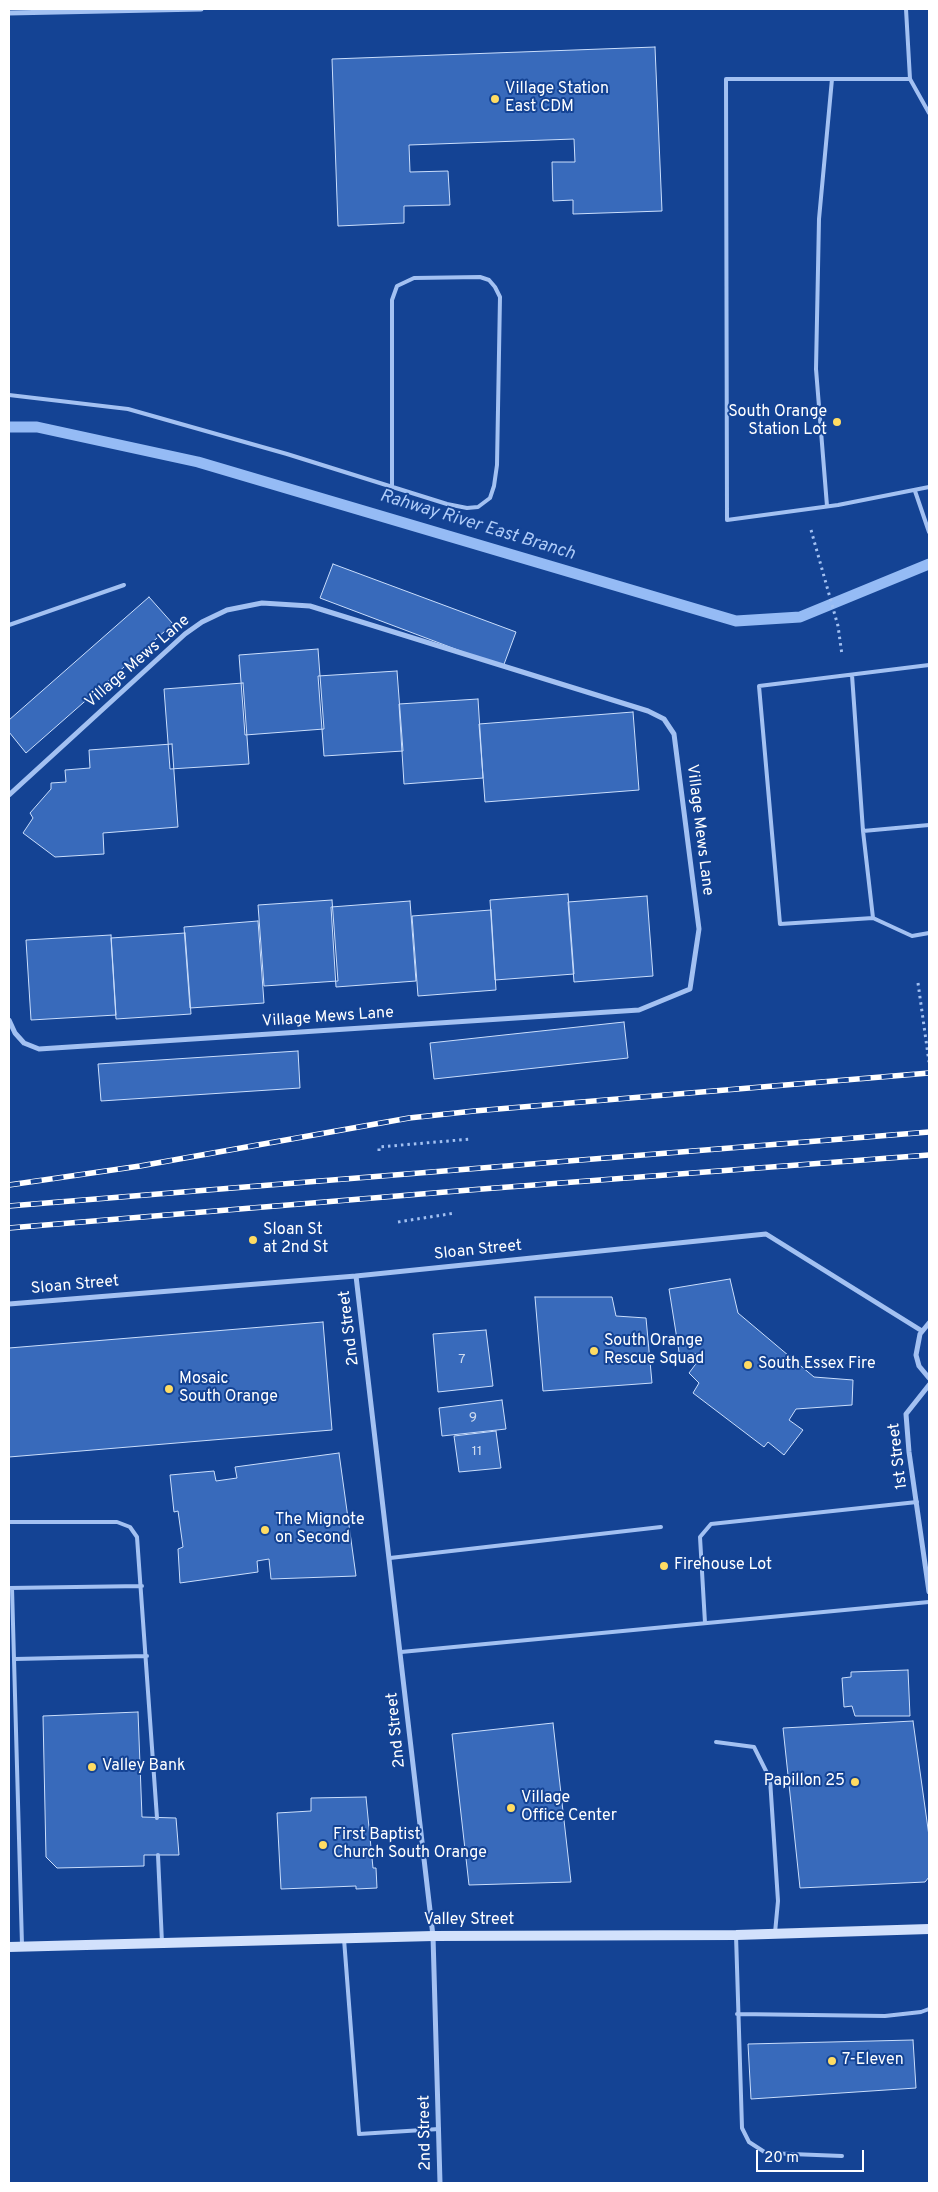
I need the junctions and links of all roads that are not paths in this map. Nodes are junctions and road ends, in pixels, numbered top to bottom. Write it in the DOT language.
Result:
graph roads {
  1 [pos="202,9"];
  2 [pos="906,9"];
  3 [pos="9,13"];
  4 [pos="832,79"];
  5 [pos="910,79"];
  6 [pos="929,113"];
  7 [pos="9,395"];
  8 [pos="392,486"];
  9 [pos="929,487"];
  10 [pos="915,491"];
  11 [pos="827,506"];
  12 [pos="929,532"];
  13 [pos="124,585"];
  14 [pos="9,625"];
  15 [pos="929,665"];
  16 [pos="852,675"];
  17 [pos="9,795"];
  18 [pos="929,825"];
  19 [pos="863,832"];
  20 [pos="873,918"];
  21 [pos="929,933"];
  22 [pos="9,1020"];
  23 [pos="356,1276"];
  24 [pos="9,1304"];
  25 [pos="929,1323"];
  26 [pos="922,1331"];
  27 [pos="929,1378"];
  28 [pos="929,1385"];
  29 [pos="917,1502"];
  30 [pos="9,1522"];
  31 [pos="661,1527"];
  32 [pos="390,1558"];
  33 [pos="142,1586"];
  34 [pos="10,1588"];
  35 [pos="929,1592"];
  36 [pos="929,1602"];
  37 [pos="705,1623"];
  38 [pos="401,1652"];
  39 [pos="147,1656"];
  40 [pos="15,1660"];
  41 [pos="716,1742"];
  42 [pos="158,1818"];
  43 [pos="158,1855"];
  44 [pos="929,1929"];
  45 [pos="775,1933"];
  46 [pos="736,1935"];
  47 [pos="433,1936"];
  48 [pos="344,1939"];
  49 [pos="162,1943"];
  50 [pos="9,1947"];
  51 [pos="22,1947"];
  52 [pos="929,2009"];
  53 [pos="738,2014"];
  54 [pos="439,2129"];
  55 [pos="842,2156"];
  56 [pos="440,2183"];
  1 -- 3 [label="street"];
  2 -- 5 [label="lane"];
  4 -- 5 [label="lane"];
  4 -- 11 [label="lane"];
  4 -- 11 [label="lane"];
  5 -- 6 [label="lane"];
  7 -- 8 [label="lane"];
  8 -- 8 [label="lane"];
  9 -- 10 [label="lane"];
  10 -- 11 [label="lane"];
  10 -- 12 [label="lane"];
  13 -- 14 [label="lane"];
  15 -- 16 [label="lane"];
  16 -- 19 [label="lane"];
  16 -- 20 [label="lane"];
  17 -- 22 [label="street, Village Mews Lane"];
  18 -- 19 [label="lane"];
  19 -- 20 [label="lane"];
  20 -- 21 [label="lane"];
  23 -- 24 [label="street, Sloan Street"];
  23 -- 26 [label="street, Sloan Street"];
  23 -- 32 [label="street, 2nd Street"];
  25 -- 26 [label="street"];
  26 -- 27 [label="street"];
  28 -- 29 [label="street, 1st Street"];
  29 -- 35 [label="street, 1st Street"];
  29 -- 37 [label="lane"];
  30 -- 33 [label="lane"];
  31 -- 32 [label="lane"];
  32 -- 38 [label="street, 2nd Street"];
  33 -- 34 [label="lane"];
  33 -- 39 [label="lane"];
  34 -- 40 [label="lane"];
  36 -- 37 [label="lane"];
  37 -- 38 [label="lane"];
  38 -- 47 [label="street, 2nd Street"];
  39 -- 40 [label="lane"];
  39 -- 42 [label="lane"];
  40 -- 51 [label="lane"];
  41 -- 45 [label="lane"];
  43 -- 49 [label="lane"];
  44 -- 45 [label="main road, Valley Street"];
  45 -- 46 [label="main road, Valley Street"];
  46 -- 47 [label="main road, Valley Street"];
  46 -- 53 [label="lane"];
  47 -- 48 [label="main road, Valley Street"];
  47 -- 54 [label="street, 2nd Street"];
  48 -- 49 [label="main road, Valley Street"];
  48 -- 54 [label="lane"];
  49 -- 51 [label="main road, Valley Street"];
  50 -- 51 [label="main road, Valley Street"];
  52 -- 53 [label="lane"];
  53 -- 55 [label="lane"];
  54 -- 56 [label="street, 2nd Street"];
}
